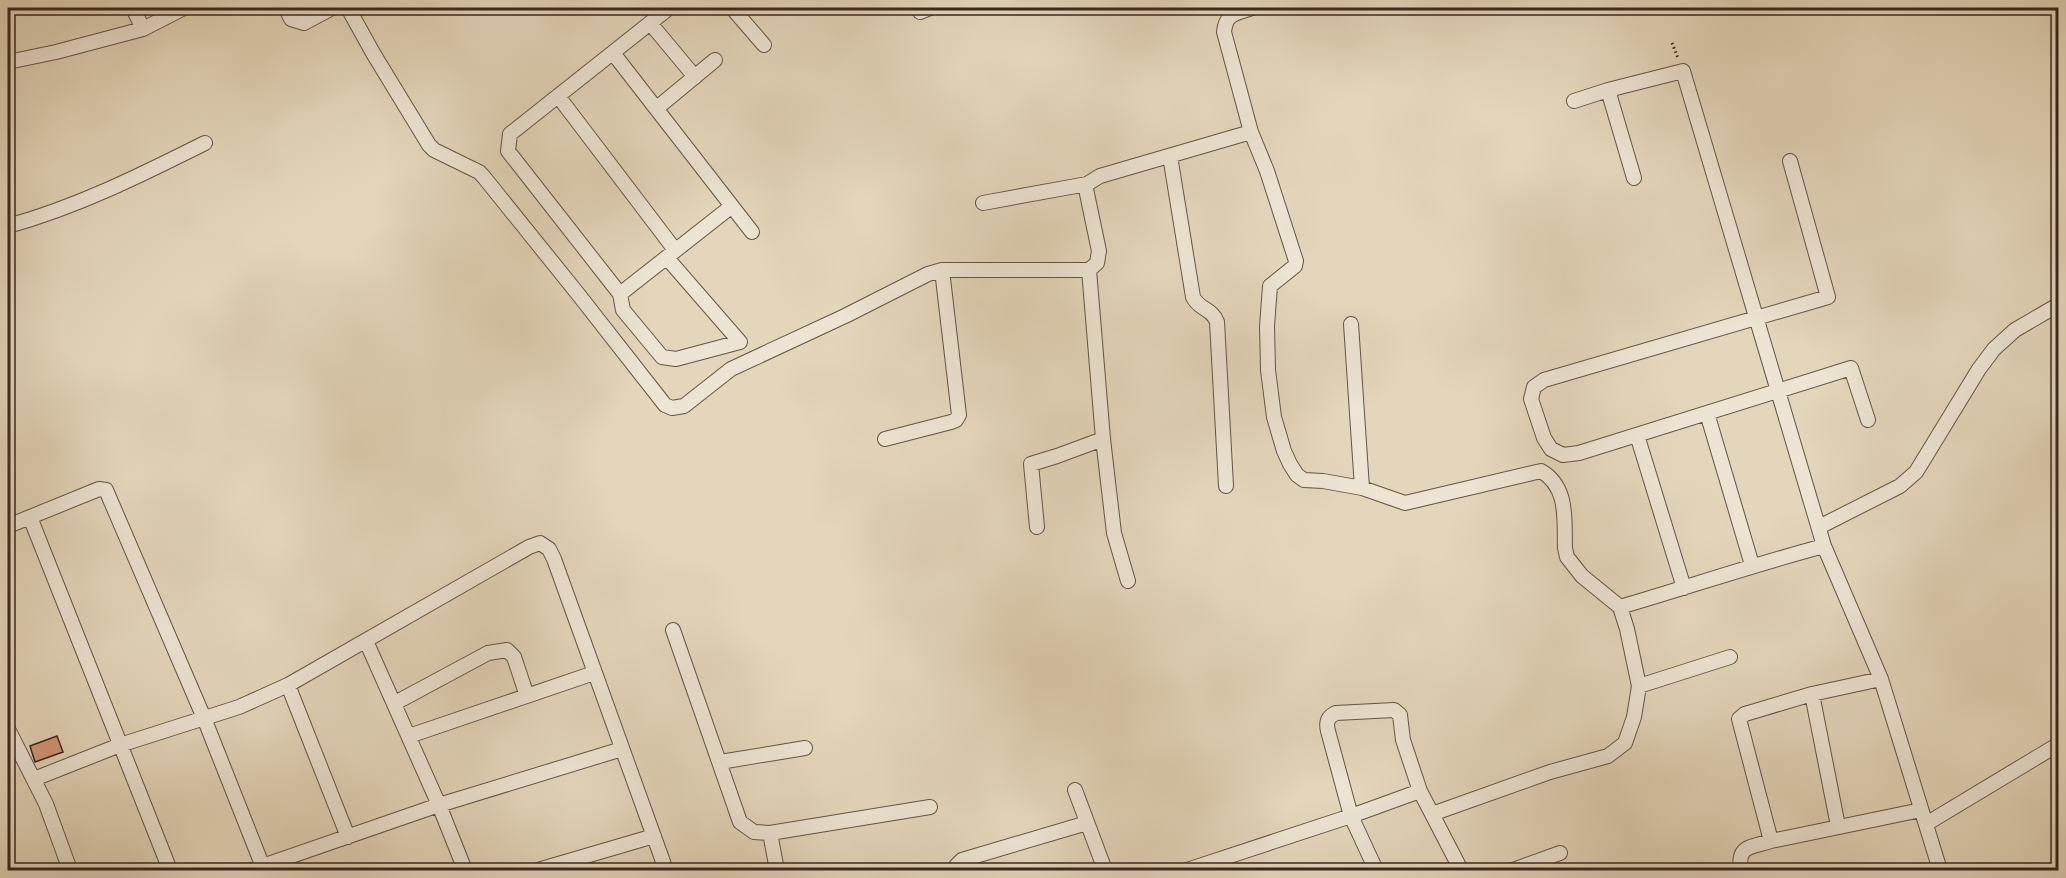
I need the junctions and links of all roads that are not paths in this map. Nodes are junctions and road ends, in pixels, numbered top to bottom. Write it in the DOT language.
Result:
graph roads {
  1 [pos="133,8"];
  2 [pos="184,8"];
  3 [pos="286,8"];
  4 [pos="332,8"];
  5 [pos="348,8"];
  6 [pos="669,8"];
  7 [pos="732,8"];
  8 [pos="1252,8"];
  9 [pos="650,23"];
  10 [pos="144,29"];
  11 [pos="764,45"];
  12 [pos="613,53"];
  13 [pos="715,60"];
  14 [pos="8,62"];
  15 [pos="695,77"];
  16 [pos="1608,90"];
  17 [pos="558,96"];
  18 [pos="1574,101"];
  19 [pos="657,108"];
  20 [pos="1251,132"];
  21 [pos="205,143"];
  22 [pos="1170,156"];
  23 [pos="1790,160"];
  24 [pos="1634,178"];
  25 [pos="1087,184"];
  26 [pos="983,204"];
  27 [pos="732,206"];
  28 [pos="8,226"];
  29 [pos="752,232"];
  30 [pos="671,254"];
  31 [pos="942,270"];
  32 [pos="1089,270"];
  33 [pos="620,294"];
  34 [pos="2058,305"];
  35 [pos="1757,319"];
  36 [pos="1351,324"];
  37 [pos="1779,391"];
  38 [pos="1707,413"];
  39 [pos="1868,420"];
  40 [pos="1637,435"];
  41 [pos="885,439"];
  42 [pos="1103,439"];
  43 [pos="1226,486"];
  44 [pos="1362,488"];
  45 [pos="30,517"];
  46 [pos="8,526"];
  47 [pos="1037,527"];
  48 [pos="1819,527"];
  49 [pos="1824,546"];
  50 [pos="1752,565"];
  51 [pos="1128,581"];
  52 [pos="1684,588"];
  53 [pos="1620,607"];
  54 [pos="673,630"];
  55 [pos="366,641"];
  56 [pos="1730,657"];
  57 [pos="594,673"];
  58 [pos="1881,679"];
  59 [pos="288,685"];
  60 [pos="1639,686"];
  61 [pos="1812,694"];
  62 [pos="527,696"];
  63 [pos="395,703"];
  64 [pos="204,718"];
  65 [pos="8,729"];
  66 [pos="409,736"];
  67 [pos="120,745"];
  68 [pos="2054,747"];
  69 [pos="805,748"];
  70 [pos="622,749"];
  71 [pos="720,762"];
  72 [pos="34,779"];
  73 [pos="1075,790"];
  74 [pos="1420,791"];
  75 [pos="440,805"];
  76 [pos="930,807"];
  77 [pos="1921,810"];
  78 [pos="1432,814"];
  79 [pos="1351,816"];
  80 [pos="1087,823"];
  81 [pos="1926,824"];
  82 [pos="1838,826"];
  83 [pos="770,833"];
  84 [pos="654,836"];
  85 [pos="348,837"];
  86 [pos="1771,842"];
  87 [pos="1560,853"];
  88 [pos="257,868"];
  89 [pos="70,870"];
  90 [pos="170,870"];
  91 [pos="465,870"];
  92 [pos="538,870"];
  93 [pos="666,870"];
  94 [pos="777,870"];
  95 [pos="957,870"];
  96 [pos="1105,870"];
  97 [pos="1187,870"];
  98 [pos="1376,870"];
  99 [pos="1461,870"];
  100 [pos="1513,870"];
  101 [pos="1741,870"];
  102 [pos="1940,870"];
  1 -- 10 [label="street"];
  2 -- 10 [label="street"];
  3 -- 4 [label="street"];
  5 -- 31 [label="street"];
  6 -- 9 [label="street"];
  7 -- 11 [label="street"];
  8 -- 20 [label="street"];
  9 -- 12 [label="street"];
  9 -- 15 [label="street"];
  10 -- 14 [label="street"];
  12 -- 17 [label="street"];
  12 -- 19 [label="street"];
  13 -- 15 [label="street"];
  15 -- 19 [label="street"];
  16 -- 18 [label="street"];
  16 -- 24 [label="street"];
  16 -- 35 [label="street"];
  17 -- 30 [label="street"];
  17 -- 33 [label="street"];
  19 -- 27 [label="street"];
  20 -- 22 [label="street"];
  20 -- 44 [label="street"];
  21 -- 28 [label="street"];
  22 -- 25 [label="street"];
  22 -- 43 [label="street"];
  23 -- 35 [label="street"];
  25 -- 26 [label="street"];
  25 -- 32 [label="street"];
  27 -- 29 [label="street"];
  27 -- 30 [label="street"];
  30 -- 33 [label="street"];
  30 -- 33 [label="street"];
  31 -- 32 [label="street"];
  31 -- 41 [label="street"];
  32 -- 42 [label="street"];
  34 -- 48 [label="street"];
  35 -- 37 [label="street"];
  35 -- 40 [label="street"];
  36 -- 44 [label="street"];
  37 -- 38 [label="street"];
  37 -- 39 [label="street"];
  37 -- 48 [label="street"];
  38 -- 40 [label="street"];
  38 -- 50 [label="street"];
  40 -- 52 [label="street"];
  42 -- 47 [label="street"];
  42 -- 51 [label="street"];
  44 -- 53 [label="street"];
  45 -- 46 [label="street"];
  45 -- 64 [label="street"];
  45 -- 67 [label="street"];
  48 -- 49 [label="street"];
  49 -- 50 [label="street"];
  49 -- 58 [label="street"];
  50 -- 52 [label="street"];
  52 -- 53 [label="street"];
  53 -- 60 [label="street"];
  54 -- 71 [label="street"];
  55 -- 57 [label="street"];
  55 -- 59 [label="street"];
  55 -- 63 [label="street"];
  56 -- 60 [label="street"];
  57 -- 62 [label="street"];
  57 -- 70 [label="street"];
  58 -- 61 [label="street"];
  58 -- 77 [label="street"];
  59 -- 64 [label="street"];
  59 -- 85 [label="street"];
  60 -- 78 [label="street"];
  61 -- 82 [label="street"];
  61 -- 86 [label="street"];
  62 -- 63 [label="street"];
  62 -- 66 [label="street"];
  63 -- 66 [label="street"];
  64 -- 67 [label="street"];
  64 -- 88 [label="street"];
  65 -- 72 [label="street"];
  66 -- 75 [label="street"];
  67 -- 72 [label="street"];
  67 -- 90 [label="street"];
  68 -- 81 [label="street"];
  69 -- 71 [label="street"];
  70 -- 75 [label="street"];
  70 -- 84 [label="street"];
  71 -- 83 [label="street"];
  72 -- 89 [label="street"];
  73 -- 80 [label="street"];
  74 -- 78 [label="street"];
  74 -- 79 [label="street"];
  74 -- 79 [label="street"];
  75 -- 85 [label="street"];
  75 -- 91 [label="street"];
  76 -- 83 [label="street"];
  77 -- 81 [label="street"];
  77 -- 82 [label="street"];
  78 -- 99 [label="street"];
  79 -- 97 [label="street"];
  79 -- 98 [label="street"];
  80 -- 95 [label="street"];
  80 -- 96 [label="street"];
  81 -- 102 [label="street"];
  82 -- 86 [label="street"];
  83 -- 94 [label="street"];
  84 -- 92 [label="street"];
  84 -- 93 [label="street"];
  85 -- 88 [label="street"];
  86 -- 101 [label="street"];
  87 -- 100 [label="street"];
}
